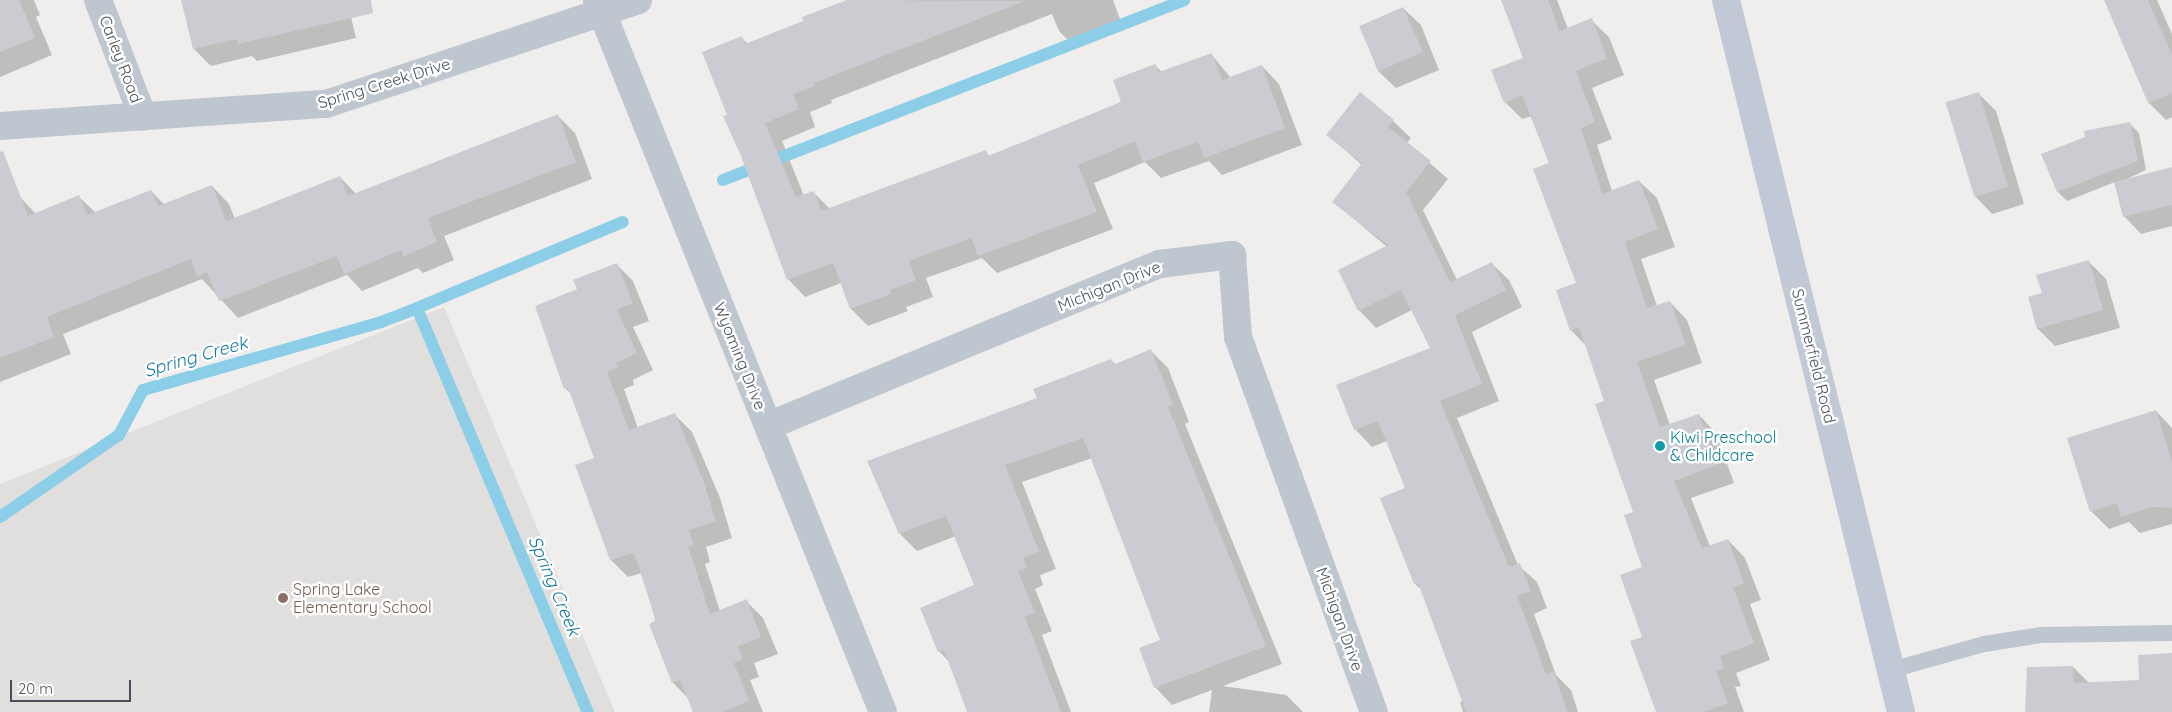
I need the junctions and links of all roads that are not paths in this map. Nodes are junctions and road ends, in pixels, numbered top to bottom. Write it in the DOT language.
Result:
graph roads {
  1 [pos="98,0"];
  2 [pos="638,0"];
  3 [pos="1726,0"];
  4 [pos="600,7"];
  5 [pos="143,117"];
  6 [pos="0,126"];
  7 [pos="768,426"];
  8 [pos="2172,633"];
  9 [pos="1891,670"];
  10 [pos="883,712"];
  11 [pos="1374,712"];
  12 [pos="1901,712"];
  1 -- 5 [label="street, Carley Road"];
  2 -- 4 [label="street, Spring Creek Drive"];
  3 -- 9 [label="street, Summerfield Road"];
  4 -- 5 [label="street, Spring Creek Drive"];
  4 -- 7 [label="street, Wyoming Drive"];
  5 -- 6 [label="street, Spring Creek Drive"];
  7 -- 10 [label="street, Wyoming Drive"];
  7 -- 11 [label="street, Michigan Drive"];
  8 -- 9 [label="lane"];
  9 -- 12 [label="street, Summerfield Road"];
}
